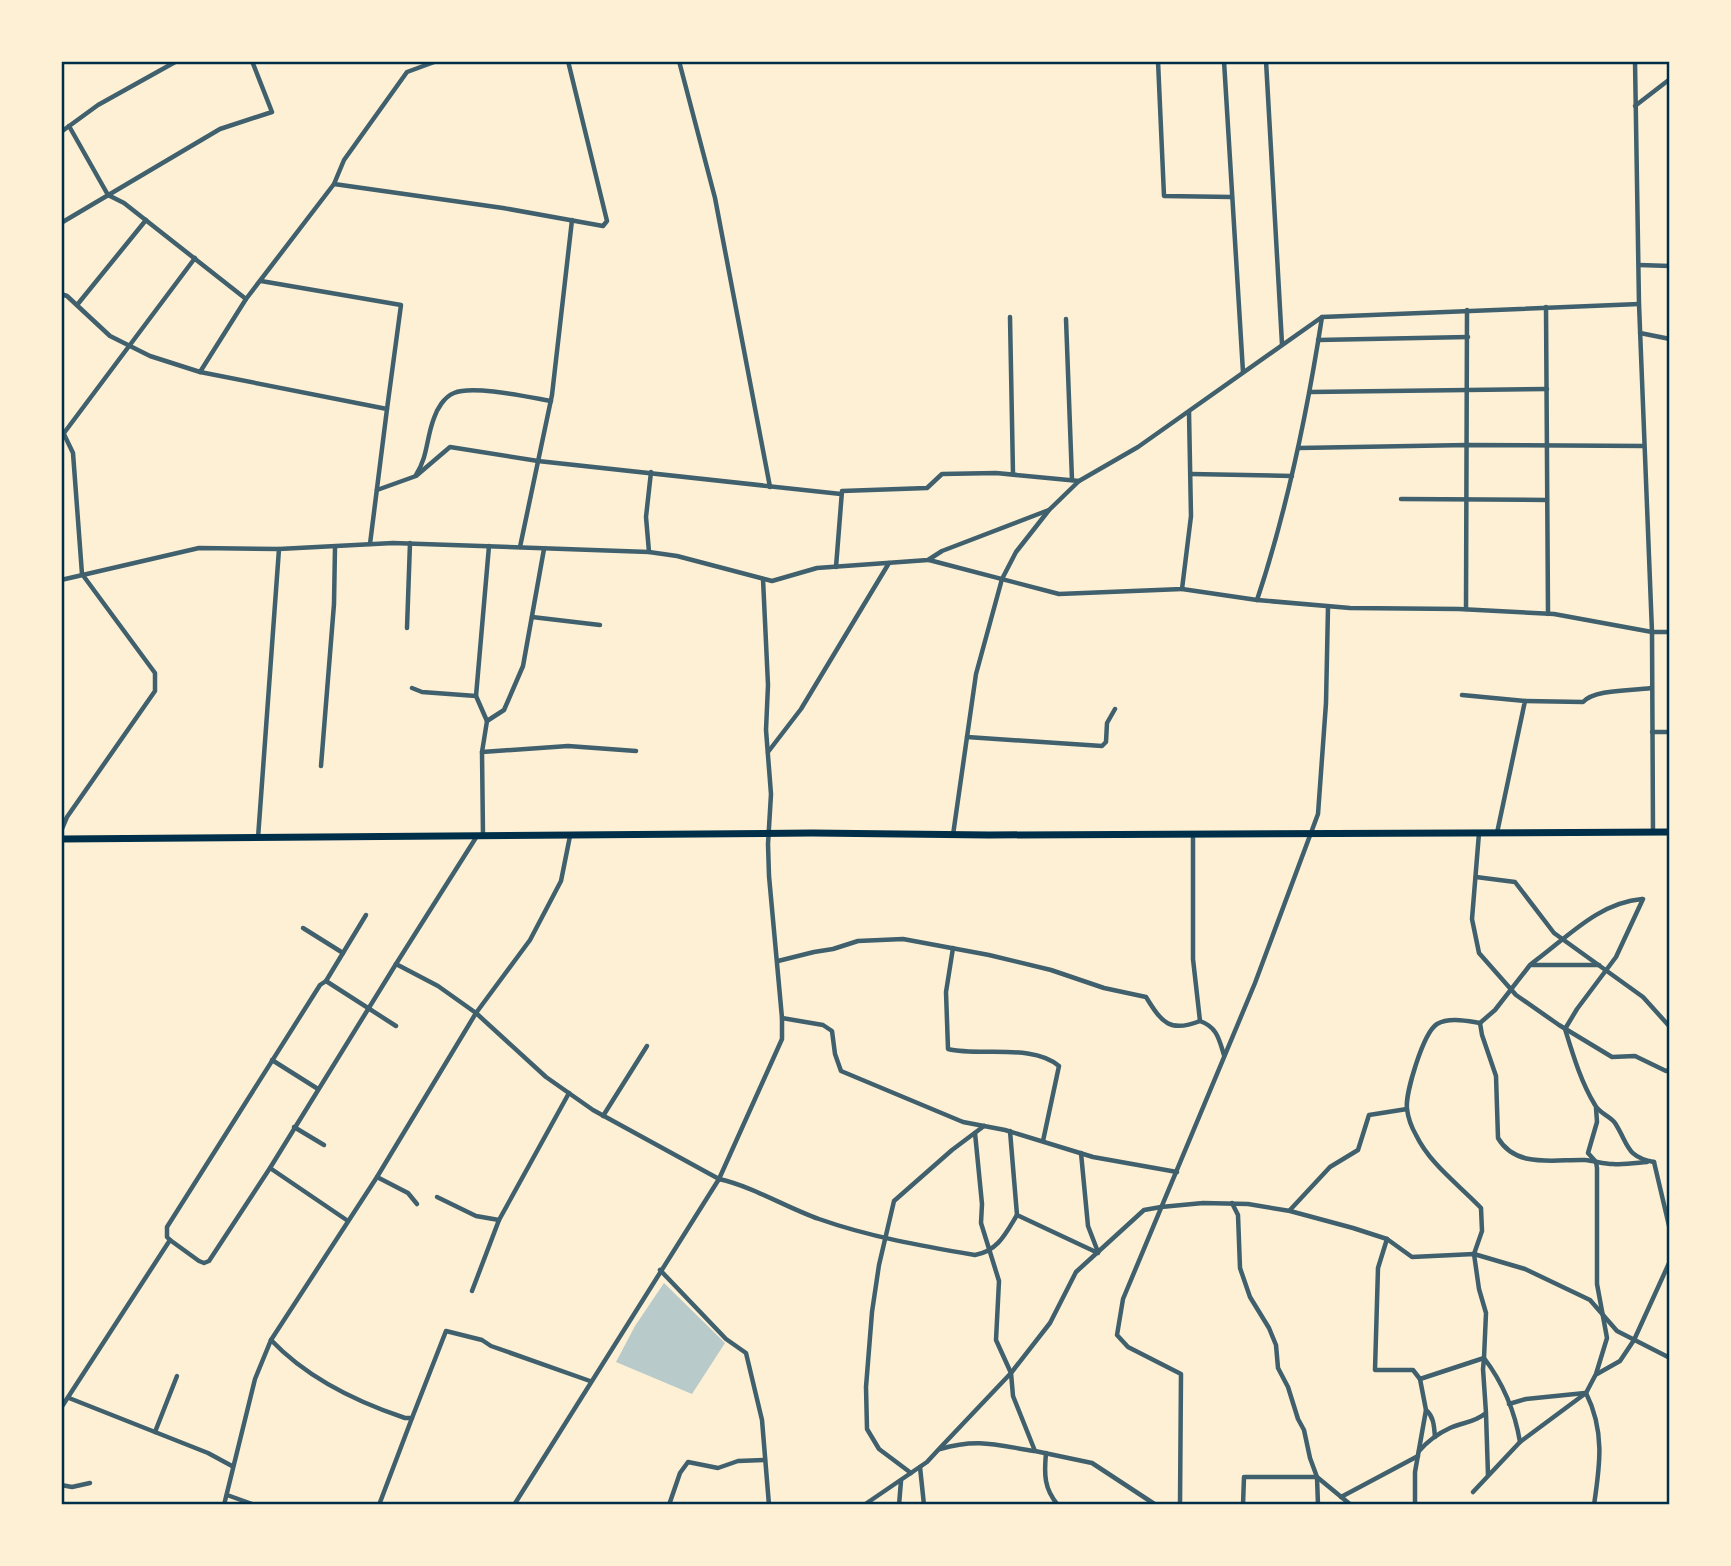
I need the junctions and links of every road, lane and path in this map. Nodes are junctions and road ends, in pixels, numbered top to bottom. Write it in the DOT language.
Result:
graph roads {
  1 [pos="177,61"];
  2 [pos="253,61"];
  3 [pos="437,61"];
  4 [pos="568,61"];
  5 [pos="679,61"];
  6 [pos="1158,61"];
  7 [pos="1224,61"];
  8 [pos="1266,61"];
  9 [pos="1634,61"];
  10 [pos="1670,79"];
  11 [pos="1635,106"];
  12 [pos="69,126"];
  13 [pos="61,132"];
  14 [pos="334,184"];
  15 [pos="108,195"];
  16 [pos="1232,197"];
  17 [pos="146,220"];
  18 [pos="572,220"];
  19 [pos="61,223"];
  20 [pos="195,258"];
  21 [pos="1639,265"];
  22 [pos="1670,266"];
  23 [pos="261,281"];
  24 [pos="61,294"];
  25 [pos="246,299"];
  26 [pos="1639,304"];
  27 [pos="77,305"];
  28 [pos="1546,307"];
  29 [pos="1467,310"];
  30 [pos="1010,317"];
  31 [pos="1322,317"];
  32 [pos="1066,319"];
  33 [pos="1640,333"];
  34 [pos="1468,337"];
  35 [pos="1670,338"];
  36 [pos="1318,341"];
  37 [pos="128,345"];
  38 [pos="1282,345"];
  39 [pos="200,372"];
  40 [pos="1243,373"];
  41 [pos="1467,388"];
  42 [pos="1547,389"];
  43 [pos="1310,392"];
  44 [pos="551,401"];
  45 [pos="387,409"];
  46 [pos="1189,411"];
  47 [pos="63,431"];
  48 [pos="1467,445"];
  49 [pos="1547,446"];
  50 [pos="1644,446"];
  51 [pos="1299,447"];
  52 [pos="538,461"];
  53 [pos="651,472"];
  54 [pos="1013,474"];
  55 [pos="1191,474"];
  56 [pos="416,476"];
  57 [pos="1292,476"];
  58 [pos="1075,481"];
  59 [pos="769,487"];
  60 [pos="377,491"];
  61 [pos="841,494"];
  62 [pos="1401,499"];
  63 [pos="1547,500"];
  64 [pos="1466,501"];
  65 [pos="1049,510"];
  66 [pos="410,543"];
  67 [pos="370,544"];
  68 [pos="489,546"];
  69 [pos="335,547"];
  70 [pos="520,548"];
  71 [pos="544,548"];
  72 [pos="279,549"];
  73 [pos="649,552"];
  74 [pos="928,560"];
  75 [pos="890,562"];
  76 [pos="836,567"];
  77 [pos="82,574"];
  78 [pos="763,579"];
  79 [pos="1002,579"];
  80 [pos="61,580"];
  81 [pos="1182,589"];
  82 [pos="1257,600"];
  83 [pos="1328,607"];
  84 [pos="1466,610"];
  85 [pos="1548,614"];
  86 [pos="532,617"];
  87 [pos="600,625"];
  88 [pos="407,628"];
  89 [pos="1652,632"];
  90 [pos="1670,632"];
  91 [pos="412,688"];
  92 [pos="1651,688"];
  93 [pos="1461,695"];
  94 [pos="476,696"];
  95 [pos="1525,701"];
  96 [pos="1115,709"];
  97 [pos="487,721"];
  98 [pos="1652,732"];
  99 [pos="1670,732"];
  100 [pos="967,737"];
  101 [pos="636,751"];
  102 [pos="482,752"];
  103 [pos="768,752"];
  104 [pos="321,766"];
  105 [pos="61,831"];
  106 [pos="1497,832"];
  107 [pos="1653,832"];
  108 [pos="1670,832"];
  109 [pos="1479,833"];
  110 [pos="769,834"];
  111 [pos="1193,834"];
  112 [pos="1311,834"];
  113 [pos="953,835"];
  114 [pos="480,836"];
  115 [pos="570,836"];
  116 [pos="258,838"];
  117 [pos="61,839"];
  118 [pos="1476,877"];
  119 [pos="366,915"];
  120 [pos="303,928"];
  121 [pos="1564,940"];
  122 [pos="953,948"];
  123 [pos="343,953"];
  124 [pos="778,961"];
  125 [pos="396,964"];
  126 [pos="1530,965"];
  127 [pos="1599,965"];
  128 [pos="1607,970"];
  129 [pos="326,981"];
  130 [pos="1511,989"];
  131 [pos="368,1007"];
  132 [pos="476,1013"];
  133 [pos="782,1018"];
  134 [pos="1200,1021"];
  135 [pos="1480,1023"];
  136 [pos="396,1026"];
  137 [pos="1670,1027"];
  138 [pos="1565,1029"];
  139 [pos="647,1045"];
  140 [pos="1224,1055"];
  141 [pos="272,1060"];
  142 [pos="1670,1070"];
  143 [pos="318,1089"];
  144 [pos="569,1093"];
  145 [pos="1596,1108"];
  146 [pos="1407,1109"];
  147 [pos="603,1116"];
  148 [pos="984,1126"];
  149 [pos="295,1127"];
  150 [pos="1010,1132"];
  151 [pos="975,1133"];
  152 [pos="1043,1141"];
  153 [pos="324,1145"];
  154 [pos="1081,1153"];
  155 [pos="1596,1162"];
  156 [pos="1654,1162"];
  157 [pos="270,1168"];
  158 [pos="1177,1172"];
  159 [pos="377,1177"];
  160 [pos="719,1179"];
  161 [pos="437,1197"];
  162 [pos="1232,1203"];
  163 [pos="417,1204"];
  164 [pos="1161,1207"];
  165 [pos="1290,1210"];
  166 [pos="1017,1215"];
  167 [pos="499,1220"];
  168 [pos="348,1221"];
  169 [pos="1670,1230"];
  170 [pos="1387,1239"];
  171 [pos="170,1240"];
  172 [pos="884,1240"];
  173 [pos="990,1250"];
  174 [pos="1098,1253"];
  175 [pos="1474,1254"];
  176 [pos="1670,1261"];
  177 [pos="660,1270"];
  178 [pos="472,1292"];
  179 [pos="1601,1314"];
  180 [pos="271,1340"];
  181 [pos="1634,1340"];
  182 [pos="1670,1358"];
  183 [pos="1485,1359"];
  184 [pos="1011,1373"];
  185 [pos="1597,1374"];
  186 [pos="177,1376"];
  187 [pos="1420,1379"];
  188 [pos="590,1381"];
  189 [pos="1586,1393"];
  190 [pos="69,1398"];
  191 [pos="1509,1404"];
  192 [pos="61,1408"];
  193 [pos="1426,1410"];
  194 [pos="1486,1413"];
  195 [pos="412,1418"];
  196 [pos="1434,1423"];
  197 [pos="1448,1429"];
  198 [pos="155,1432"];
  199 [pos="1435,1437"];
  200 [pos="1520,1442"];
  201 [pos="939,1449"];
  202 [pos="1035,1451"];
  203 [pos="1046,1454"];
  204 [pos="1418,1454"];
  205 [pos="765,1460"];
  206 [pos="232,1466"];
  207 [pos="920,1466"];
  208 [pos="911,1473"];
  209 [pos="1488,1476"];
  210 [pos="1317,1477"];
  211 [pos="901,1480"];
  212 [pos="90,1483"];
  213 [pos="61,1485"];
  214 [pos="1473,1492"];
  215 [pos="227,1495"];
  216 [pos="1341,1497"];
  217 [pos="224,1505"];
  218 [pos="255,1505"];
  219 [pos="379,1505"];
  220 [pos="514,1505"];
  221 [pos="669,1505"];
  222 [pos="769,1505"];
  223 [pos="863,1505"];
  224 [pos="899,1505"];
  225 [pos="924,1505"];
  226 [pos="1058,1505"];
  227 [pos="1156,1505"];
  228 [pos="1180,1505"];
  229 [pos="1243,1505"];
  230 [pos="1318,1505"];
  231 [pos="1351,1505"];
  232 [pos="1415,1505"];
  233 [pos="1594,1505"];
  1 -- 12 [label="street"];
  2 -- 15 [label="street"];
  3 -- 14 [label="street"];
  4 -- 18 [label="street"];
  5 -- 59 [label="street"];
  6 -- 16 [label="street"];
  7 -- 16 [label="street"];
  8 -- 38 [label="street"];
  9 -- 11 [label="street"];
  10 -- 11 [label="street"];
  11 -- 21 [label="street"];
  12 -- 13 [label="street"];
  12 -- 15 [label="street"];
  14 -- 18 [label="street"];
  14 -- 23 [label="street"];
  15 -- 17 [label="street"];
  15 -- 19 [label="street"];
  16 -- 40 [label="street"];
  17 -- 20 [label="street"];
  17 -- 27 [label="street"];
  18 -- 44 [label="street"];
  20 -- 25 [label="street"];
  20 -- 37 [label="street"];
  21 -- 22 [label="street"];
  21 -- 26 [label="street"];
  23 -- 25 [label="street"];
  23 -- 45 [label="street"];
  24 -- 27 [label="street"];
  25 -- 39 [label="street"];
  26 -- 28 [label="street"];
  26 -- 33 [label="street"];
  27 -- 37 [label="street"];
  28 -- 29 [label="street"];
  28 -- 42 [label="street"];
  29 -- 31 [label="street"];
  29 -- 34 [label="street"];
  30 -- 54 [label="street"];
  31 -- 36 [label="street"];
  31 -- 38 [label="street"];
  32 -- 58 [label="street"];
  33 -- 35 [label="street"];
  33 -- 50 [label="street"];
  34 -- 36 [label="street"];
  34 -- 41 [label="street"];
  36 -- 43 [label="street"];
  37 -- 39 [label="street"];
  37 -- 47 [label="street"];
  38 -- 40 [label="street"];
  39 -- 45 [label="street"];
  40 -- 46 [label="street"];
  41 -- 42 [label="street"];
  41 -- 43 [label="street"];
  41 -- 48 [label="street"];
  42 -- 49 [label="street"];
  43 -- 51 [label="street"];
  44 -- 52 [label="street"];
  44 -- 56 [label="street"];
  45 -- 60 [label="street"];
  46 -- 55 [label="street"];
  46 -- 58 [label="street"];
  47 -- 77 [label="street"];
  48 -- 49 [label="street"];
  48 -- 51 [label="street"];
  48 -- 64 [label="street"];
  49 -- 50 [label="street"];
  49 -- 63 [label="street"];
  50 -- 89 [label="street"];
  51 -- 57 [label="street"];
  52 -- 53 [label="street"];
  52 -- 56 [label="street"];
  52 -- 70 [label="street"];
  53 -- 59 [label="street"];
  53 -- 73 [label="street"];
  54 -- 58 [label="street"];
  54 -- 61 [label="street"];
  55 -- 57 [label="street"];
  55 -- 81 [label="street"];
  56 -- 60 [label="street"];
  57 -- 82 [label="street"];
  58 -- 65 [label="street"];
  59 -- 61 [label="street"];
  60 -- 67 [label="street"];
  61 -- 76 [label="street"];
  62 -- 64 [label="street"];
  63 -- 64 [label="street"];
  63 -- 85 [label="street"];
  64 -- 84 [label="street"];
  65 -- 74 [label="street"];
  65 -- 79 [label="street"];
  66 -- 67 [label="street"];
  66 -- 68 [label="street"];
  66 -- 88 [label="street"];
  67 -- 69 [label="street"];
  68 -- 70 [label="street"];
  68 -- 94 [label="street"];
  69 -- 72 [label="street"];
  69 -- 104 [label="street"];
  70 -- 71 [label="street"];
  71 -- 73 [label="street"];
  71 -- 86 [label="street"];
  72 -- 77 [label="street"];
  72 -- 116 [label="street"];
  73 -- 78 [label="street"];
  74 -- 75 [label="street"];
  74 -- 79 [label="street"];
  75 -- 76 [label="street"];
  75 -- 103 [label="street"];
  76 -- 78 [label="street"];
  77 -- 80 [label="street"];
  77 -- 105 [label="street"];
  78 -- 103 [label="street"];
  79 -- 81 [label="street"];
  79 -- 100 [label="street"];
  81 -- 82 [label="street"];
  82 -- 83 [label="street"];
  83 -- 84 [label="street"];
  83 -- 112 [label="street"];
  84 -- 85 [label="street"];
  85 -- 89 [label="street"];
  86 -- 87 [label="street"];
  86 -- 97 [label="street"];
  89 -- 90 [label="street"];
  89 -- 92 [label="street"];
  91 -- 94 [label="street"];
  92 -- 95 [label="street"];
  92 -- 98 [label="street"];
  93 -- 95 [label="street"];
  94 -- 97 [label="street"];
  95 -- 106 [label="street"];
  96 -- 100 [label="street"];
  97 -- 102 [label="street"];
  98 -- 99 [label="street"];
  98 -- 107 [label="street"];
  100 -- 113 [label="street"];
  101 -- 102 [label="street"];
  102 -- 114 [label="street"];
  103 -- 110 [label="street"];
  106 -- 107 [label="main road"];
  106 -- 109 [label="main road"];
  107 -- 108 [label="main road"];
  109 -- 112 [label="main road"];
  109 -- 118 [label="street"];
  110 -- 113 [label="main road"];
  110 -- 115 [label="main road"];
  110 -- 124 [label="street"];
  111 -- 112 [label="main road"];
  111 -- 113 [label="main road"];
  111 -- 134 [label="street"];
  112 -- 140 [label="street"];
  114 -- 115 [label="main road"];
  114 -- 116 [label="main road"];
  114 -- 125 [label="street"];
  115 -- 132 [label="street"];
  116 -- 117 [label="main road"];
  118 -- 121 [label="street"];
  118 -- 130 [label="street"];
  119 -- 123 [label="street"];
  120 -- 123 [label="street"];
  121 -- 126 [label="street"];
  121 -- 127 [label="street"];
  121 -- 128 [label="street"];
  122 -- 124 [label="street"];
  122 -- 134 [label="street"];
  122 -- 152 [label="street"];
  123 -- 129 [label="street"];
  124 -- 133 [label="street"];
  125 -- 131 [label="street"];
  125 -- 132 [label="street"];
  126 -- 127 [label="street"];
  126 -- 130 [label="street"];
  127 -- 128 [label="street"];
  128 -- 137 [label="street"];
  128 -- 138 [label="street"];
  129 -- 131 [label="street"];
  129 -- 141 [label="street"];
  130 -- 135 [label="street"];
  130 -- 138 [label="street"];
  131 -- 136 [label="street"];
  131 -- 143 [label="street"];
  132 -- 144 [label="street"];
  132 -- 159 [label="street"];
  133 -- 148 [label="street"];
  133 -- 160 [label="street"];
  134 -- 140 [label="street"];
  135 -- 146 [label="street"];
  135 -- 155 [label="street"];
  138 -- 142 [label="street"];
  138 -- 145 [label="street"];
  139 -- 147 [label="street"];
  140 -- 158 [label="street"];
  141 -- 143 [label="street"];
  141 -- 171 [label="street"];
  143 -- 149 [label="street"];
  144 -- 147 [label="street"];
  144 -- 167 [label="street"];
  145 -- 155 [label="street"];
  145 -- 156 [label="street"];
  146 -- 165 [label="street"];
  146 -- 175 [label="street"];
  147 -- 160 [label="street"];
  148 -- 150 [label="street"];
  148 -- 151 [label="street"];
  149 -- 153 [label="street"];
  149 -- 157 [label="street"];
  150 -- 152 [label="street"];
  150 -- 166 [label="street"];
  151 -- 172 [label="street"];
  151 -- 173 [label="street"];
  152 -- 154 [label="street"];
  154 -- 158 [label="street"];
  154 -- 174 [label="street"];
  155 -- 156 [label="street"];
  155 -- 179 [label="street"];
  156 -- 169 [label="street"];
  157 -- 168 [label="street"];
  157 -- 171 [label="street"];
  158 -- 164 [label="street"];
  159 -- 163 [label="street"];
  159 -- 168 [label="street"];
  160 -- 172 [label="street"];
  160 -- 177 [label="street"];
  161 -- 167 [label="street"];
  162 -- 164 [label="street"];
  162 -- 165 [label="street"];
  162 -- 210 [label="street"];
  164 -- 174 [label="street"];
  164 -- 228 [label="street"];
  165 -- 170 [label="street"];
  166 -- 173 [label="street"];
  166 -- 174 [label="street"];
  167 -- 178 [label="street"];
  168 -- 180 [label="street"];
  170 -- 175 [label="street"];
  170 -- 187 [label="street"];
  171 -- 190 [label="street"];
  172 -- 173 [label="street"];
  172 -- 208 [label="street"];
  173 -- 184 [label="street"];
  174 -- 184 [label="street"];
  175 -- 179 [label="street"];
  175 -- 183 [label="street"];
  176 -- 181 [label="street"];
  177 -- 188 [label="street"];
  177 -- 205 [label="street"];
  179 -- 181 [label="street"];
  179 -- 185 [label="street"];
  180 -- 195 [label="street"];
  180 -- 206 [label="street"];
  181 -- 182 [label="street"];
  181 -- 185 [label="street"];
  183 -- 187 [label="street"];
  183 -- 191 [label="street"];
  183 -- 194 [label="street"];
  184 -- 201 [label="street"];
  184 -- 202 [label="street"];
  185 -- 189 [label="street"];
  186 -- 198 [label="street"];
  187 -- 193 [label="street"];
  188 -- 195 [label="street"];
  188 -- 220 [label="street"];
  189 -- 191 [label="street"];
  189 -- 200 [label="street"];
  189 -- 233 [label="street"];
  190 -- 192 [label="street"];
  190 -- 198 [label="street"];
  191 -- 200 [label="street"];
  193 -- 196 [label="street"];
  193 -- 204 [label="street"];
  194 -- 197 [label="street"];
  194 -- 209 [label="street"];
  195 -- 219 [label="street"];
  196 -- 197 [label="street"];
  196 -- 199 [label="street"];
  197 -- 199 [label="street"];
  198 -- 206 [label="street"];
  199 -- 204 [label="street"];
  200 -- 209 [label="street"];
  201 -- 202 [label="street"];
  201 -- 207 [label="street"];
  202 -- 203 [label="street"];
  203 -- 226 [label="street"];
  203 -- 227 [label="street"];
  204 -- 216 [label="street"];
  204 -- 232 [label="street"];
  205 -- 221 [label="street"];
  205 -- 222 [label="street"];
  206 -- 215 [label="street"];
  207 -- 208 [label="street"];
  207 -- 225 [label="street"];
  208 -- 211 [label="street"];
  209 -- 214 [label="street"];
  210 -- 216 [label="street"];
  210 -- 229 [label="street"];
  210 -- 230 [label="street"];
  211 -- 223 [label="street"];
  211 -- 224 [label="street"];
  212 -- 213 [label="street"];
  215 -- 217 [label="street"];
  215 -- 218 [label="street"];
  216 -- 231 [label="street"];
}
